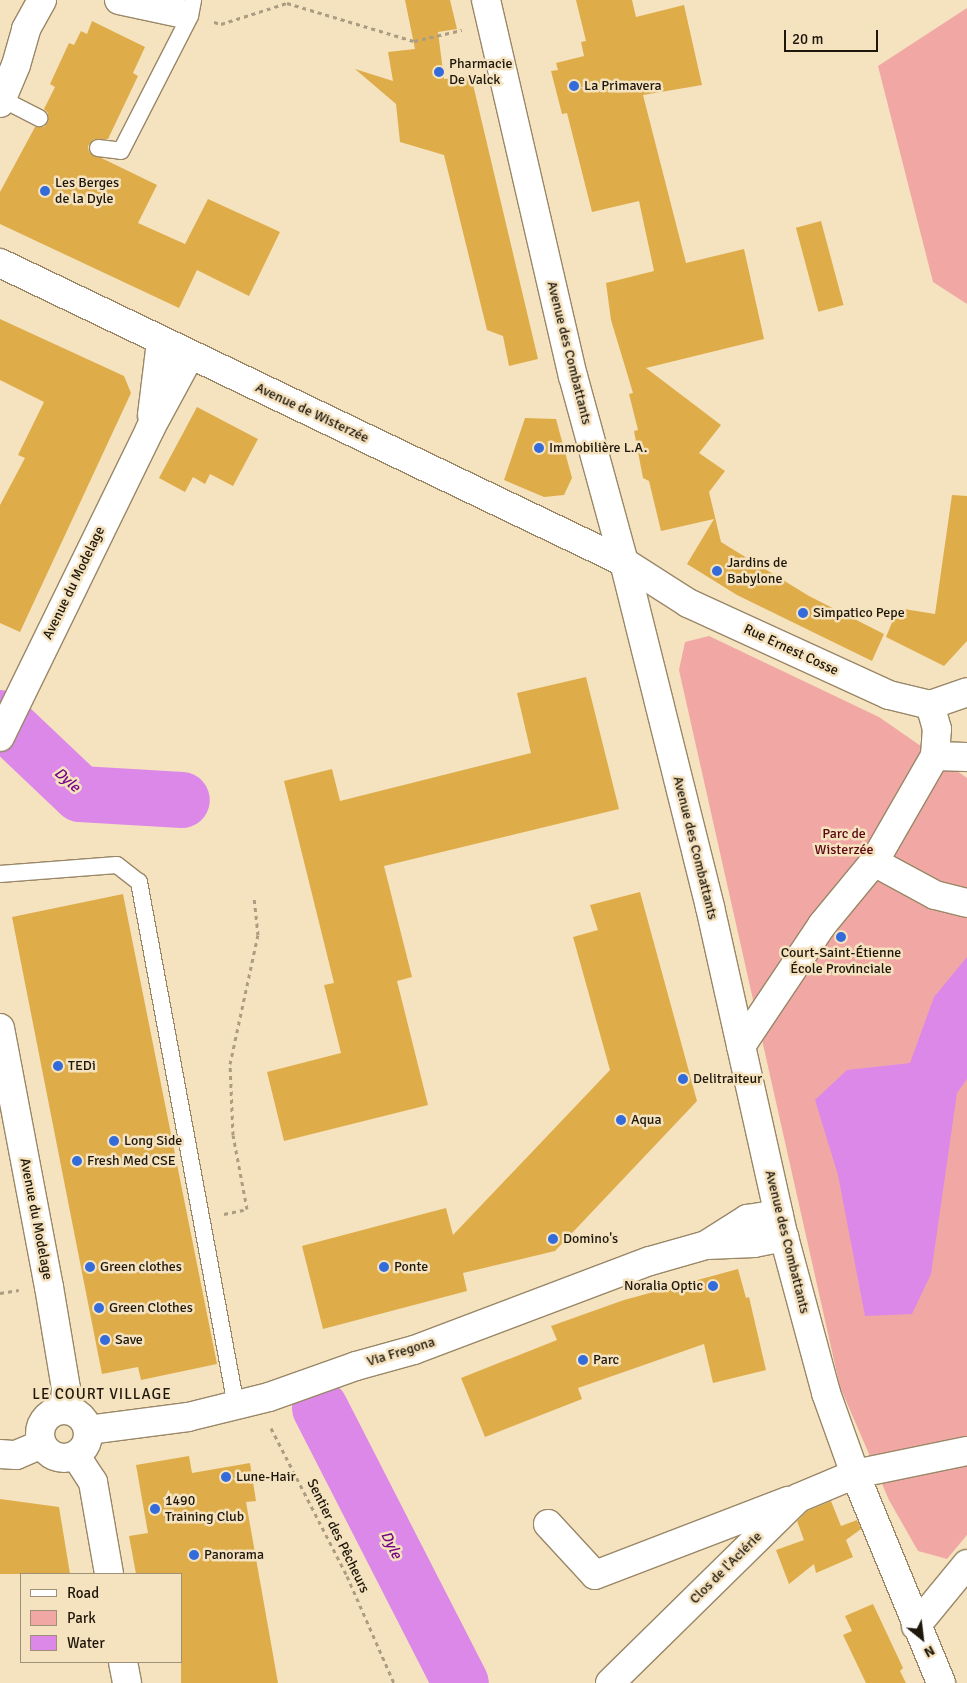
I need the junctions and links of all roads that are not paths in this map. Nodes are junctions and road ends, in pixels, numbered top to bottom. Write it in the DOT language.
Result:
graph roads {
  1 [pos="42,0"];
  2 [pos="125,1"];
  3 [pos="187,10"];
  4 [pos="489,12"];
  5 [pos="1,101"];
  6 [pos="39,118"];
  7 [pos="98,148"];
  8 [pos="0,264"];
  9 [pos="161,342"];
  10 [pos="190,355"];
  11 [pos="150,429"];
  12 [pos="624,562"];
  13 [pos="967,692"];
  14 [pos="930,706"];
  15 [pos="0,737"];
  16 [pos="935,756"];
  17 [pos="967,757"];
  18 [pos="874,862"];
  19 [pos="0,874"];
  20 [pos="967,902"];
  21 [pos="0,1028"];
  22 [pos="741,1046"];
  23 [pos="781,1226"];
  24 [pos="254,1401"];
  25 [pos="64,1410"];
  26 [pos="88,1430"];
  27 [pos="42,1444"];
  28 [pos="967,1451"];
  29 [pos="0,1454"];
  30 [pos="76,1456"];
  31 [pos="855,1474"];
  32 [pos="798,1498"];
  33 [pos="548,1524"];
  34 [pos="967,1564"];
  35 [pos="109,1573"];
  36 [pos="916,1626"];
  37 [pos="123,1663"];
  38 [pos="127,1683"];
  39 [pos="610,1683"];
  40 [pos="941,1683"];
  1 -- 5 [label="street"];
  2 -- 3 [label="street"];
  3 -- 7 [label="lane"];
  4 -- 12 [label="street, Avenue des Combattants"];
  5 -- 6 [label="lane"];
  8 -- 9 [label="street, Avenue de Wisterzée"];
  9 -- 10 [label="street, Avenue de Wisterzée"];
  9 -- 11 [label="street, Avenue du Modelage"];
  10 -- 11 [label="street, Avenue du Modelage"];
  10 -- 12 [label="street, Avenue de Wisterzée"];
  11 -- 15 [label="street, Avenue du Modelage"];
  12 -- 14 [label="street, Rue Ernest Cosse"];
  12 -- 22 [label="street, Avenue des Combattants"];
  13 -- 14 [label="street"];
  14 -- 16 [label="street"];
  16 -- 17 [label="street"];
  16 -- 18 [label="street"];
  18 -- 20 [label="street"];
  18 -- 22 [label="street"];
  19 -- 24 [label="lane"];
  21 -- 25 [label="street, Avenue du Modelage"];
  22 -- 23 [label="street, Avenue des Combattants"];
  23 -- 24 [label="street, Via Fregona"];
  23 -- 31 [label="street, Avenue des Combattants"];
  24 -- 26 [label="street, Via Fregona"];
  25 -- 26 [label="street"];
  25 -- 27 [label="street"];
  26 -- 30 [label="street"];
  27 -- 29 [label="street"];
  27 -- 30 [label="street"];
  28 -- 31 [label="street, Clos de l'Aciérie"];
  30 -- 35 [label="street"];
  31 -- 32 [label="street, Clos de l'Aciérie"];
  31 -- 36 [label="street, Avenue des Combattants"];
  32 -- 33 [label="street"];
  32 -- 39 [label="street, Clos de l'Aciérie"];
  34 -- 36 [label="street"];
  36 -- 40 [label="street, Avenue des Combattants"];
  37 -- 38 [label="street"];
}
